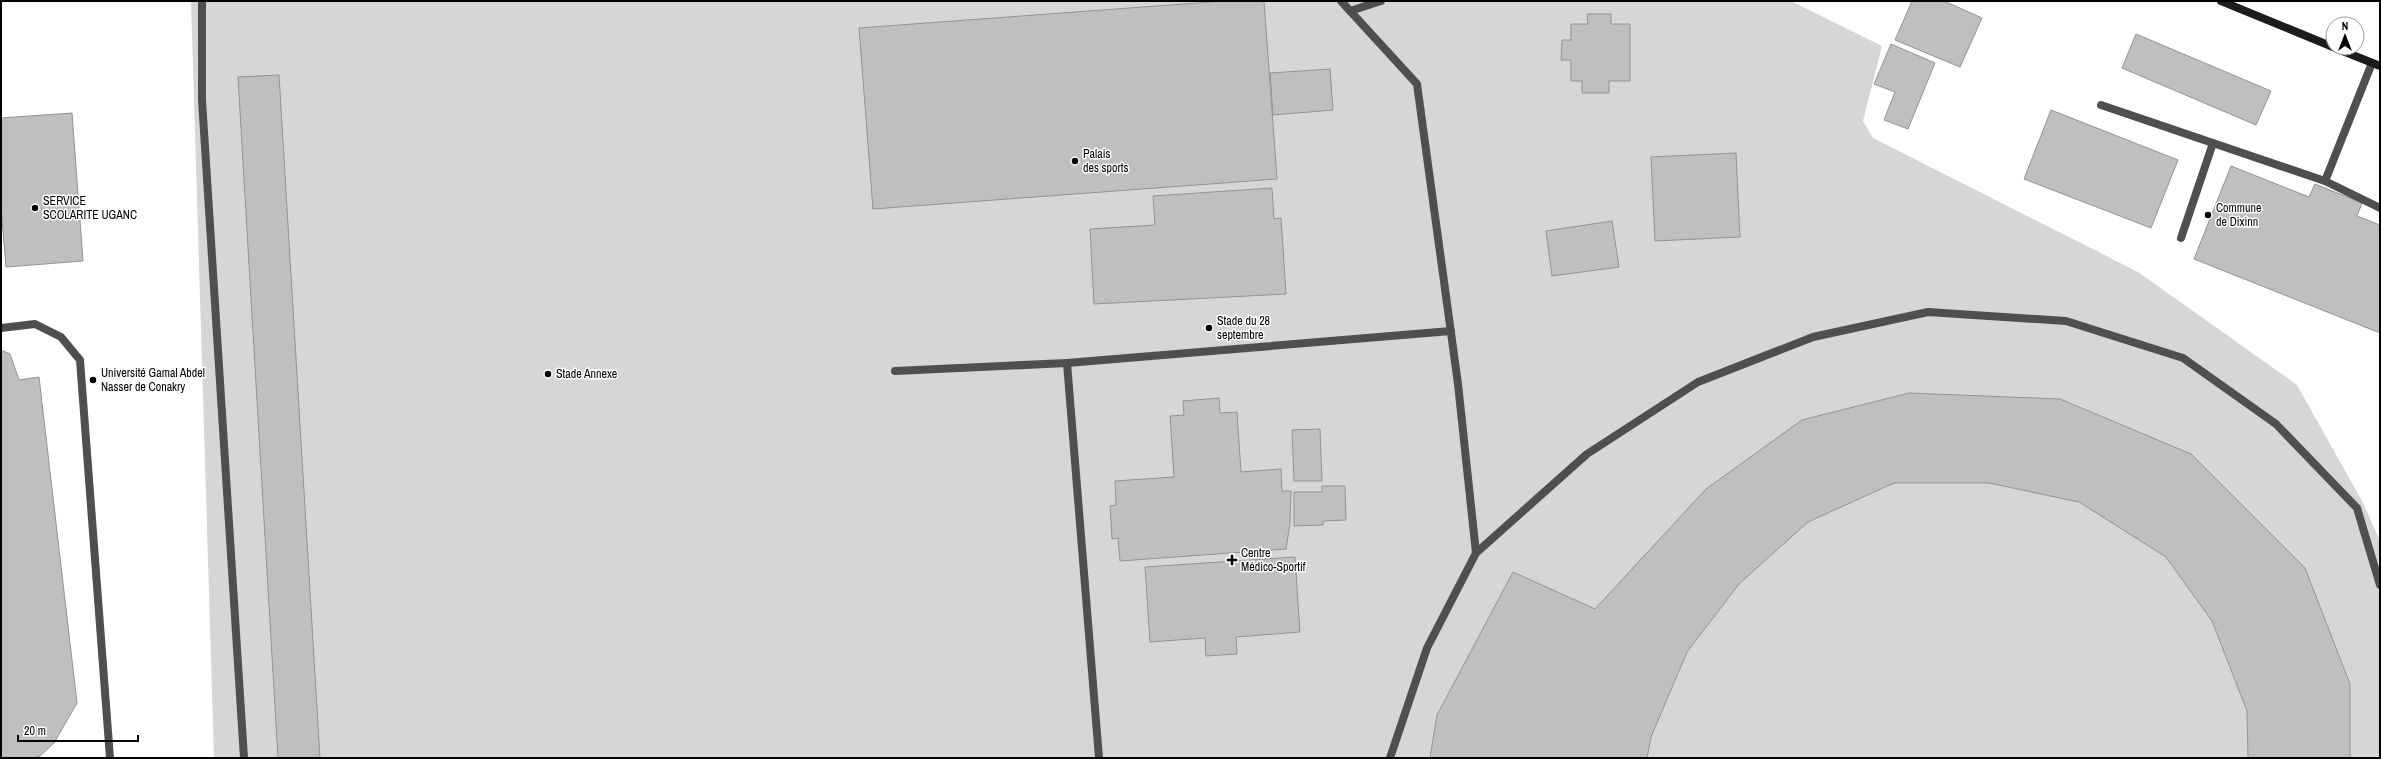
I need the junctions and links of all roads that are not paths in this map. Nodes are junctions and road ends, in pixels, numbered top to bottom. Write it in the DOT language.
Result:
graph roads {
  1 [pos="202,1"];
  2 [pos="1341,1"];
  3 [pos="1381,1"];
  4 [pos="2221,1"];
  5 [pos="1350,11"];
  6 [pos="2325,44"];
  7 [pos="2354,56"];
  8 [pos="2372,63"];
  9 [pos="2380,66"];
  10 [pos="2101,105"];
  11 [pos="2213,143"];
  12 [pos="2325,181"];
  13 [pos="2380,208"];
  14 [pos="2181,238"];
  15 [pos="1,328"];
  16 [pos="1451,331"];
  17 [pos="1067,363"];
  18 [pos="895,371"];
  19 [pos="1476,553"];
  20 [pos="2380,584"];
  21 [pos="110,758"];
  22 [pos="244,758"];
  23 [pos="1099,758"];
  24 [pos="1390,758"];
  1 -- 22 [label="lane"];
  2 -- 5 [label="lane"];
  3 -- 5 [label="lane"];
  4 -- 6 [label="main road"];
  5 -- 16 [label="lane"];
  7 -- 8 [label="main road"];
  8 -- 9 [label="main road"];
  8 -- 12 [label="lane"];
  10 -- 11 [label="lane"];
  11 -- 12 [label="lane"];
  11 -- 14 [label="lane"];
  12 -- 13 [label="lane"];
  15 -- 21 [label="lane"];
  16 -- 17 [label="lane"];
  16 -- 19 [label="lane"];
  17 -- 18 [label="lane"];
  17 -- 23 [label="lane"];
  19 -- 20 [label="lane"];
  19 -- 24 [label="lane"];
}
